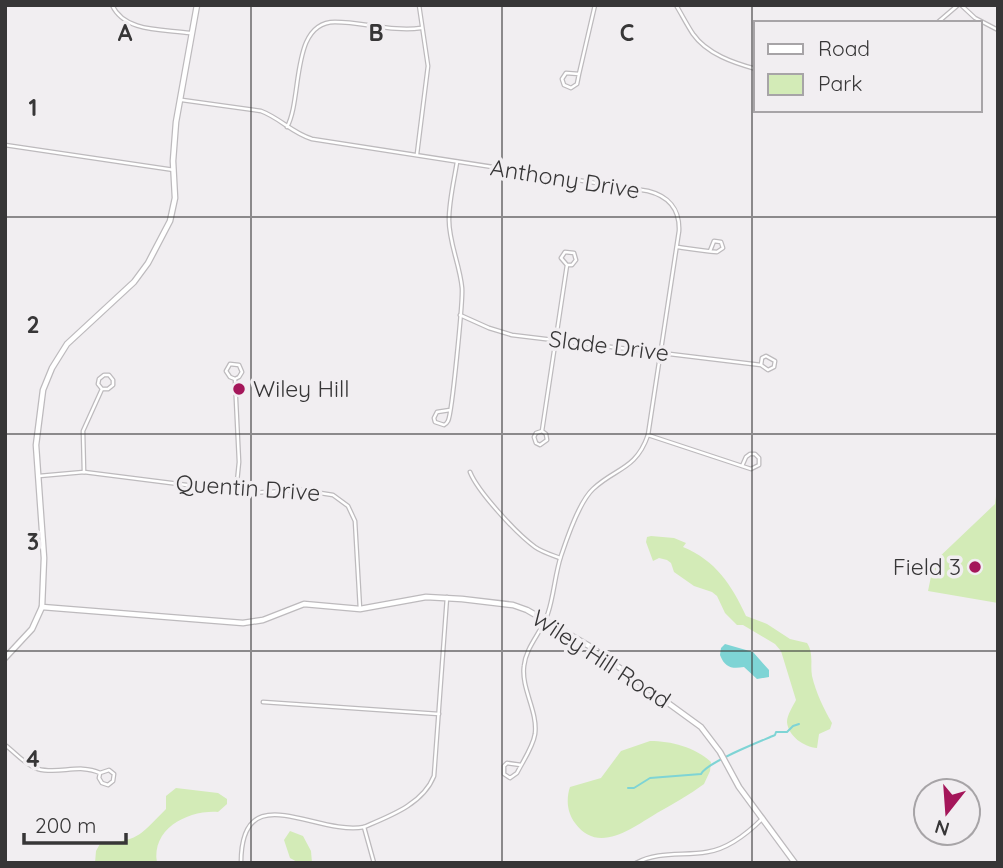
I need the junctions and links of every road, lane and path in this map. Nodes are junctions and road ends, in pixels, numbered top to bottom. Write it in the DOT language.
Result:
graph roads {
  1 [pos="112,5"];
  2 [pos="197,5"];
  3 [pos="419,5"];
  4 [pos="595,5"];
  5 [pos="676,5"];
  6 [pos="959,5"];
  7 [pos="939,21"];
  8 [pos="981,21"];
  9 [pos="982,22"];
  10 [pos="421,28"];
  11 [pos="998,30"];
  12 [pos="194,33"];
  13 [pos="754,68"];
  14 [pos="579,74"];
  15 [pos="179,100"];
  16 [pos="286,127"];
  17 [pos="5,145"];
  18 [pos="417,155"];
  19 [pos="457,162"];
  20 [pos="174,170"];
  21 [pos="677,247"];
  22 [pos="710,251"];
  23 [pos="567,265"];
  24 [pos="460,315"];
  25 [pos="556,340"];
  26 [pos="662,353"];
  27 [pos="761,365"];
  28 [pos="235,379"];
  29 [pos="102,389"];
  30 [pos="450,410"];
  31 [pos="542,431"];
  32 [pos="649,435"];
  33 [pos="742,466"];
  34 [pos="84,472"];
  35 [pos="470,472"];
  36 [pos="39,476"];
  37 [pos="236,492"];
  38 [pos="560,558"];
  39 [pos="447,597"];
  40 [pos="42,607"];
  41 [pos="360,609"];
  42 [pos="546,620"];
  43 [pos="5,658"];
  44 [pos="263,702"];
  45 [pos="439,714"];
  46 [pos="5,745"];
  47 [pos="521,765"];
  48 [pos="100,773"];
  49 [pos="763,818"];
  50 [pos="364,827"];
  51 [pos="241,863"];
  52 [pos="374,863"];
  53 [pos="636,863"];
  54 [pos="795,863"];
  1 -- 12 [label="street"];
  2 -- 12 [label="street"];
  3 -- 10 [label="street"];
  4 -- 14 [label="street"];
  5 -- 13 [label="street"];
  6 -- 7 [label="street"];
  6 -- 8 [label="street"];
  9 -- 11 [label="street"];
  10 -- 16 [label="street"];
  10 -- 18 [label="street"];
  12 -- 15 [label="street"];
  14 -- 14 [label="street"];
  15 -- 16 [label="street, Anthony Drive"];
  15 -- 20 [label="street"];
  16 -- 18 [label="street, Anthony Drive"];
  17 -- 20 [label="street"];
  18 -- 19 [label="street, Anthony Drive"];
  19 -- 21 [label="street, Anthony Drive"];
  19 -- 24 [label="street"];
  20 -- 36 [label="street"];
  21 -- 22 [label="street"];
  21 -- 26 [label="street, Anthony Drive"];
  23 -- 23 [label="street"];
  23 -- 25 [label="street"];
  24 -- 25 [label="street, Slade Drive"];
  24 -- 30 [label="street"];
  25 -- 26 [label="street, Slade Drive"];
  25 -- 31 [label="street"];
  26 -- 27 [label="street, Slade Drive"];
  26 -- 32 [label="street, Anthony Drive"];
  27 -- 27 [label="street, Slade Drive"];
  28 -- 28 [label="street"];
  28 -- 37 [label="street"];
  29 -- 29 [label="street"];
  29 -- 34 [label="street"];
  30 -- 30 [label="street"];
  32 -- 33 [label="street"];
  32 -- 38 [label="street, Anthony Drive"];
  33 -- 33 [label="street"];
  34 -- 36 [label="street, Quentin Drive"];
  34 -- 37 [label="street, Quentin Drive"];
  35 -- 38 [label="street"];
  36 -- 40 [label="street"];
  37 -- 41 [label="street, Quentin Drive"];
  38 -- 42 [label="street, Anthony Drive"];
  39 -- 41 [label="street, Wiley Hill Road"];
  39 -- 42 [label="street, Wiley Hill Road"];
  39 -- 45 [label="street"];
  40 -- 41 [label="street, Wiley Hill Road"];
  40 -- 43 [label="street"];
  42 -- 47 [label="street, Anthony Drive"];
  42 -- 49 [label="street, Wiley Hill Road"];
  44 -- 45 [label="street"];
  45 -- 50 [label="street"];
  46 -- 48 [label="street"];
  47 -- 47 [label="street, Anthony Drive"];
  48 -- 48 [label="street"];
  49 -- 53 [label="street"];
  49 -- 54 [label="street, Wiley Hill Road"];
  50 -- 51 [label="street"];
  50 -- 52 [label="street"];
}
